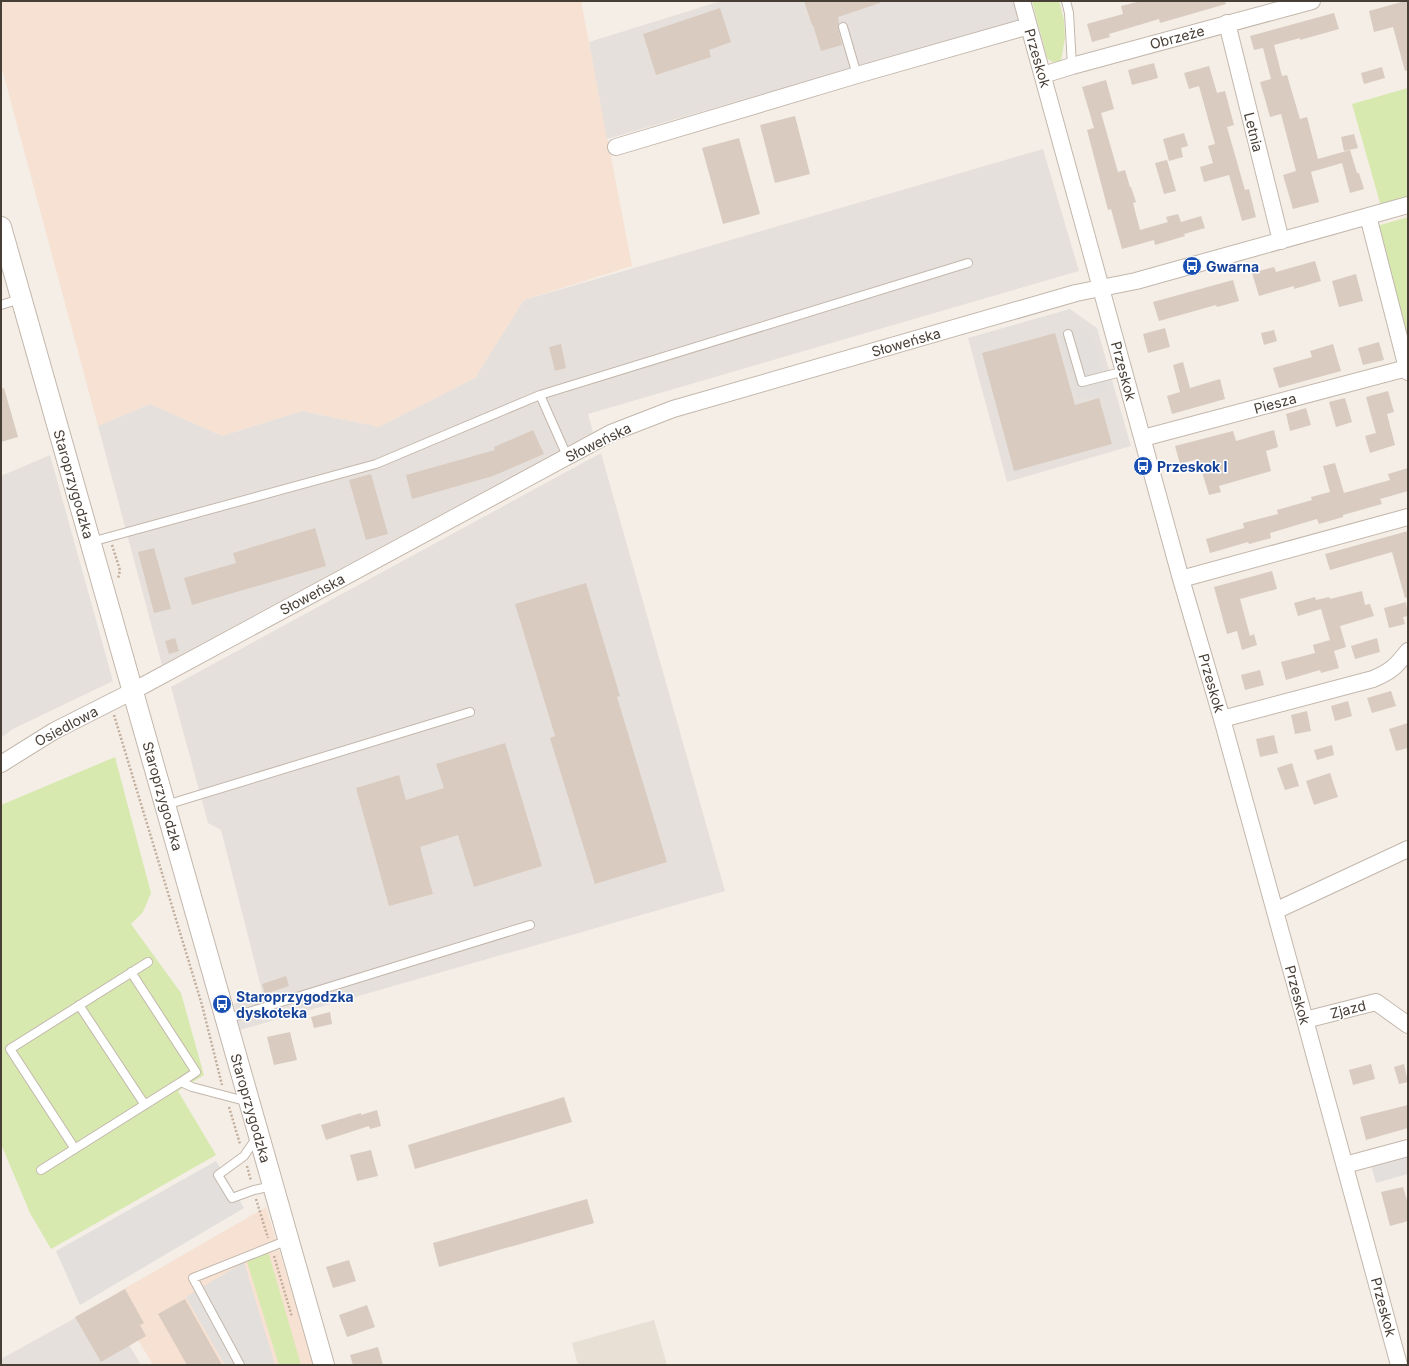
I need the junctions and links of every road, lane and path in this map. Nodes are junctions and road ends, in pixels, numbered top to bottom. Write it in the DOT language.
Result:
graph roads {
  1 [pos="1022,1"];
  2 [pos="1066,1"];
  3 [pos="1312,1"];
  4 [pos="1227,23"];
  5 [pos="1029,26"];
  6 [pos="843,27"];
  7 [pos="1072,66"];
  8 [pos="857,75"];
  9 [pos="1043,75"];
  10 [pos="616,147"];
  11 [pos="1408,205"];
  12 [pos="1368,216"];
  13 [pos="1,228"];
  14 [pos="1281,241"];
  15 [pos="968,263"];
  16 [pos="1102,288"];
  17 [pos="20,298"];
  18 [pos="1,305"];
  19 [pos="1068,334"];
  20 [pos="1407,370"];
  21 [pos="1125,371"];
  22 [pos="540,395"];
  23 [pos="1143,438"];
  24 [pos="567,456"];
  25 [pos="1408,517"];
  26 [pos="91,542"];
  27 [pos="1181,579"];
  28 [pos="1408,651"];
  29 [pos="133,691"];
  30 [pos="110,703"];
  31 [pos="470,712"];
  32 [pos="1222,719"];
  33 [pos="1,764"];
  34 [pos="166,805"];
  35 [pos="1408,849"];
  36 [pos="1275,911"];
  37 [pos="530,926"];
  38 [pos="148,962"];
  39 [pos="131,972"];
  40 [pos="79,1005"];
  41 [pos="226,1019"];
  42 [pos="1305,1020"];
  43 [pos="1408,1025"];
  44 [pos="181,1082"];
  45 [pos="226,1096"];
  46 [pos="250,1102"];
  47 [pos="145,1105"];
  48 [pos="259,1135"];
  49 [pos="1408,1148"];
  50 [pos="75,1149"];
  51 [pos="244,1156"];
  52 [pos="1345,1165"];
  53 [pos="41,1170"];
  54 [pos="273,1186"];
  55 [pos="254,1190"];
  56 [pos="279,1243"];
  57 [pos="293,1322"];
  58 [pos="240,1365"];
  59 [pos="324,1365"];
  60 [pos="1399,1365"];
  1 -- 5 [label="street, Przeskok"];
  2 -- 7 [label="lane"];
  3 -- 4 [label="street, Obrzeże"];
  4 -- 7 [label="street, Obrzeże"];
  4 -- 14 [label="street, Letnia"];
  5 -- 8 [label="street"];
  5 -- 9 [label="street, Przeskok"];
  6 -- 8 [label="lane"];
  7 -- 9 [label="street, Obrzeże"];
  8 -- 10 [label="street"];
  9 -- 16 [label="street, Przeskok"];
  11 -- 12 [label="street"];
  12 -- 14 [label="street"];
  12 -- 20 [label="street, Piesza"];
  13 -- 17 [label="street, Staroprzygodzka"];
  14 -- 16 [label="street"];
  15 -- 22 [label="lane"];
  16 -- 21 [label="street, Przeskok"];
  16 -- 24 [label="street, Słoweńska"];
  17 -- 18 [label="lane"];
  17 -- 26 [label="street, Staroprzygodzka"];
  19 -- 21 [label="lane"];
  20 -- 23 [label="street, Piesza"];
  21 -- 23 [label="street, Przeskok"];
  22 -- 24 [label="lane"];
  22 -- 26 [label="lane"];
  23 -- 27 [label="street, Przeskok"];
  24 -- 29 [label="street, Słoweńska"];
  25 -- 27 [label="street"];
  26 -- 29 [label="street, Staroprzygodzka"];
  27 -- 32 [label="street, Przeskok"];
  28 -- 32 [label="street"];
  29 -- 30 [label="street, Osiedlowa"];
  29 -- 34 [label="street, Staroprzygodzka"];
  30 -- 33 [label="street, Osiedlowa"];
  30 -- 45 [label="path"];
  31 -- 34 [label="lane"];
  32 -- 36 [label="street, Przeskok"];
  34 -- 41 [label="street, Staroprzygodzka"];
  35 -- 36 [label="street"];
  36 -- 42 [label="street, Przeskok"];
  37 -- 41 [label="lane"];
  38 -- 39 [label="lane"];
  39 -- 40 [label="lane"];
  39 -- 44 [label="lane"];
  40 -- 47 [label="lane"];
  40 -- 50 [label="lane"];
  41 -- 46 [label="street, Staroprzygodzka"];
  42 -- 43 [label="street, Zjazd"];
  42 -- 52 [label="street, Przeskok"];
  44 -- 45 [label="lane"];
  44 -- 47 [label="lane"];
  45 -- 46 [label="lane"];
  45 -- 51 [label="path"];
  46 -- 48 [label="street, Staroprzygodzka"];
  47 -- 50 [label="lane"];
  48 -- 51 [label="lane"];
  48 -- 54 [label="street, Staroprzygodzka"];
  49 -- 52 [label="street"];
  50 -- 53 [label="lane"];
  51 -- 55 [label="path"];
  51 -- 55 [label="lane"];
  52 -- 60 [label="street, Przeskok"];
  54 -- 55 [label="lane"];
  54 -- 56 [label="street, Staroprzygodzka"];
  55 -- 56 [label="path"];
  56 -- 57 [label="path"];
  56 -- 58 [label="lane"];
  56 -- 59 [label="street, Staroprzygodzka"];
}
